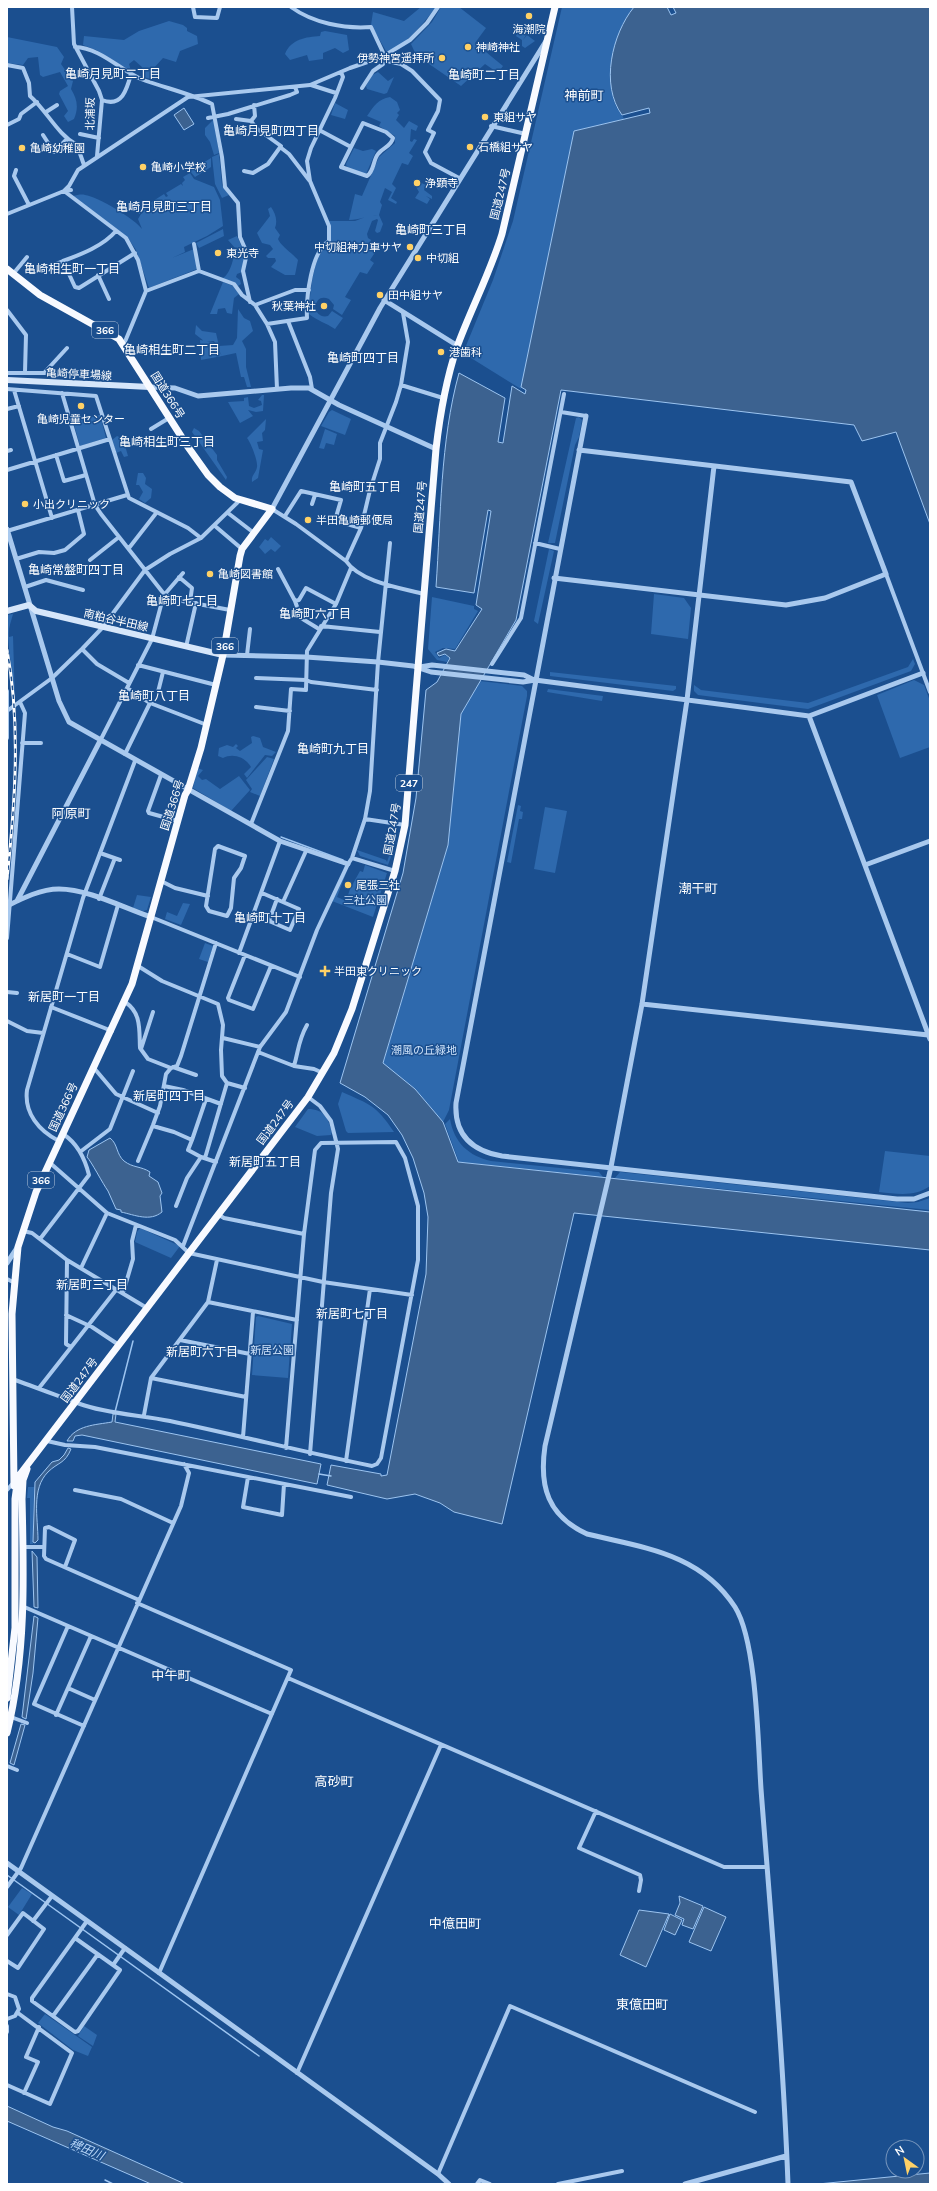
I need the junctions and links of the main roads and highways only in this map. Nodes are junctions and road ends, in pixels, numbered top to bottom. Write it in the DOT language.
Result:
graph roads {
  1 [pos="555,7"];
  2 [pos="7,269"];
  3 [pos="7,380"];
  4 [pos="150,387"];
  5 [pos="7,612"];
  6 [pos="223,655"];
  7 [pos="28,1465"];
  8 [pos="13,1477"];
  9 [pos="18,1499"];
  10 [pos="19,1606"];
  11 [pos="9,1696"];
  12 [pos="7,1732"];
  1 -- 7 [label="highway, 国道247号 / 247"];
  2 -- 4 [label="highway, 国道366号 / 366"];
  3 -- 4 [label="main road, 亀崎停車場線"];
  4 -- 6 [label="highway, 国道366号 / 366"];
  5 -- 6 [label="main road, 南粕谷半田線"];
  6 -- 8 [label="highway, 国道366号 / 366"];
  7 -- 8 [label="highway, 国道247号 / 247"];
  7 -- 9 [label="highway, 国道247号 / 247"];
  8 -- 9 [label="highway, 国道366号 / 366"];
  9 -- 10 [label="highway, 国道247号 / 247"];
  9 -- 10 [label="highway, 国道247号 / 247"];
  10 -- 11 [label="highway, 国道247号 / 247"];
  11 -- 12 [label="highway, 国道247号 / 247"];
}
